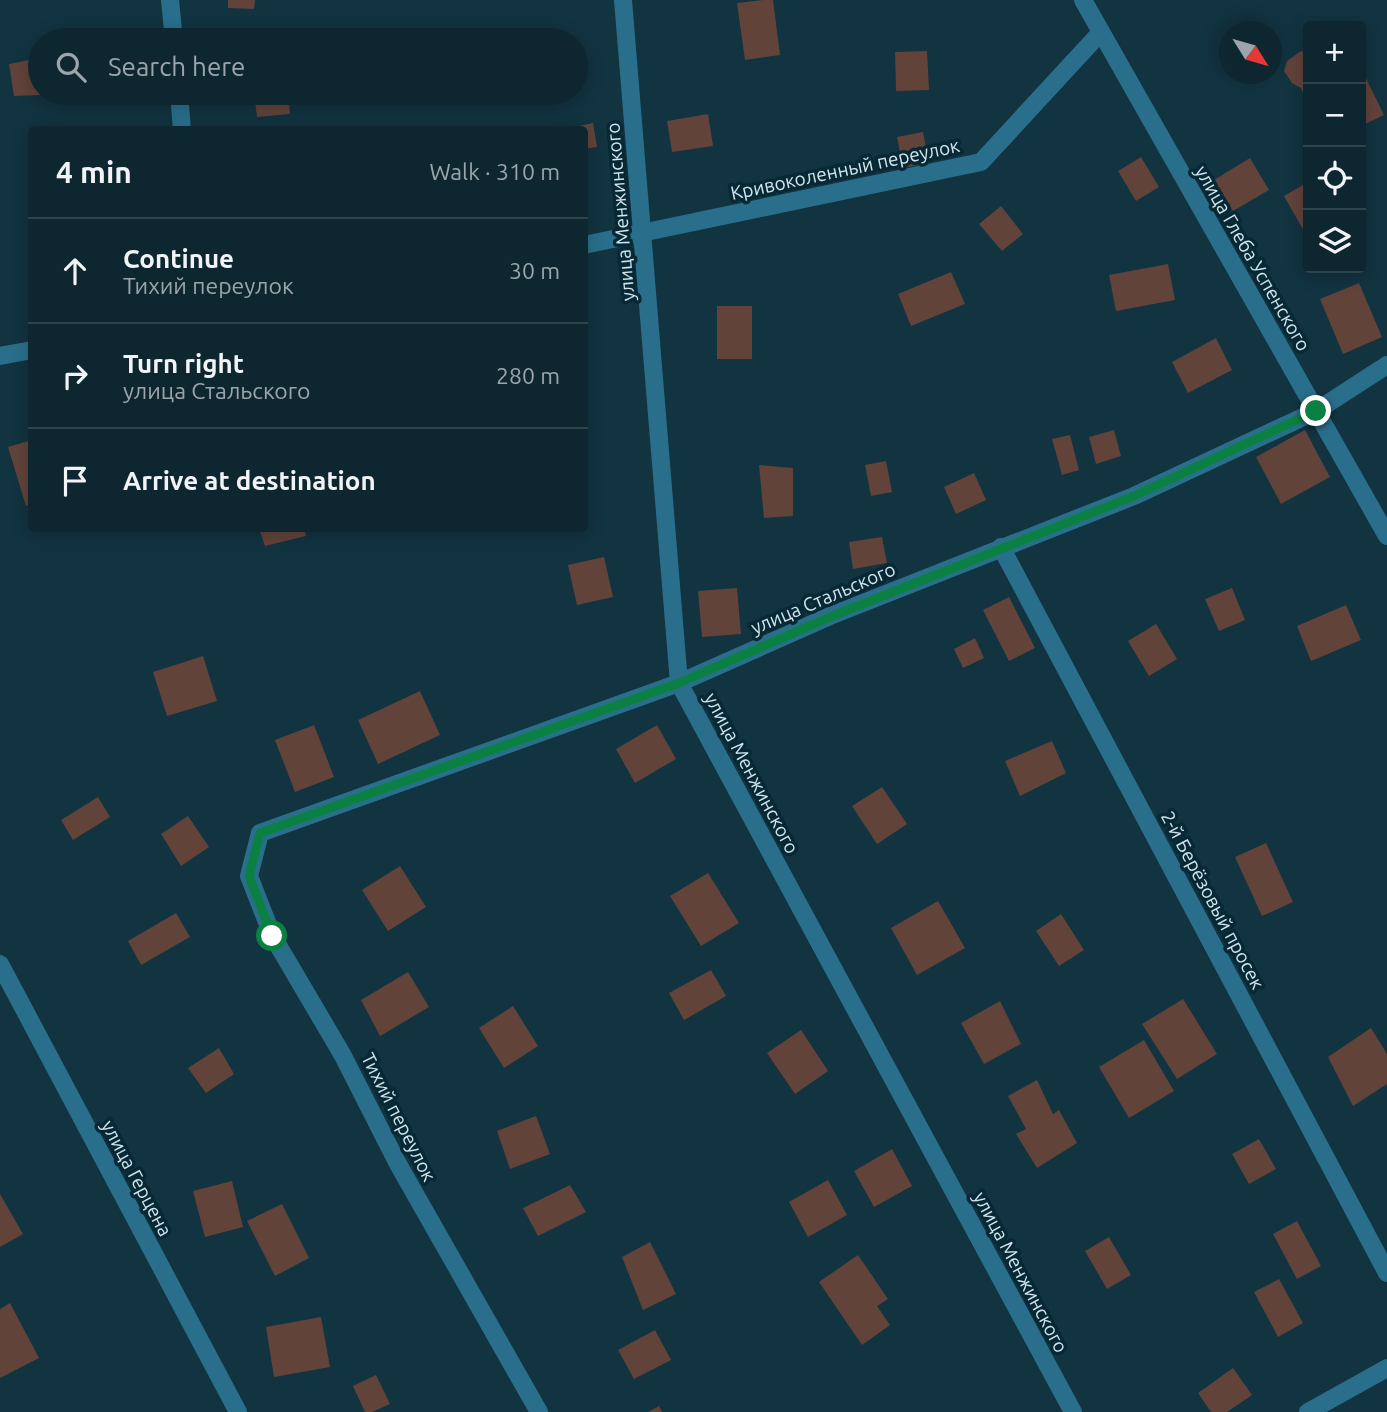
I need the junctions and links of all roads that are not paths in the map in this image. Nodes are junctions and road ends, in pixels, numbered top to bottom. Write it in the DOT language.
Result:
graph roads {
  1 [pos="170,0"];
  2 [pos="623,0"];
  3 [pos="1083,0"];
  4 [pos="173,28"];
  5 [pos="1101,32"];
  6 [pos="180,105"];
  7 [pos="183,126"];
  8 [pos="643,233"];
  9 [pos="588,244"];
  10 [pos="28,352"];
  11 [pos="0,356"];
  12 [pos="1387,365"];
  13 [pos="1316,411"];
  14 [pos="1387,536"];
  15 [pos="1001,547"];
  16 [pos="679,683"];
  17 [pos="260,833"];
  18 [pos="0,964"];
  19 [pos="1387,1273"];
  20 [pos="1387,1368"];
  21 [pos="238,1412"];
  22 [pos="539,1412"];
  23 [pos="1073,1412"];
  24 [pos="1308,1412"];
  1 -- 4 [label="street"];
  2 -- 8 [label="street, улица Менжинского"];
  3 -- 5 [label="street, улица Глеба Успенского"];
  5 -- 8 [label="street, Кривоколенный переулок"];
  5 -- 13 [label="street, улица Глеба Успенского"];
  6 -- 7 [label="street"];
  8 -- 9 [label="street, Кривоколенный переулок"];
  8 -- 16 [label="street, улица Менжинского"];
  10 -- 11 [label="street"];
  12 -- 13 [label="street, улица Стальского"];
  13 -- 14 [label="street, улица Глеба Успенского"];
  13 -- 15 [label="street, улица Стальского"];
  15 -- 16 [label="street, улица Стальского"];
  15 -- 19 [label="street, 2-й Берёзовый просек"];
  16 -- 17 [label="street, улица Стальского"];
  16 -- 23 [label="street, улица Менжинского"];
  17 -- 22 [label="street, Тихий переулок"];
  18 -- 21 [label="street, улица Герцена"];
  20 -- 24 [label="street"];
}
